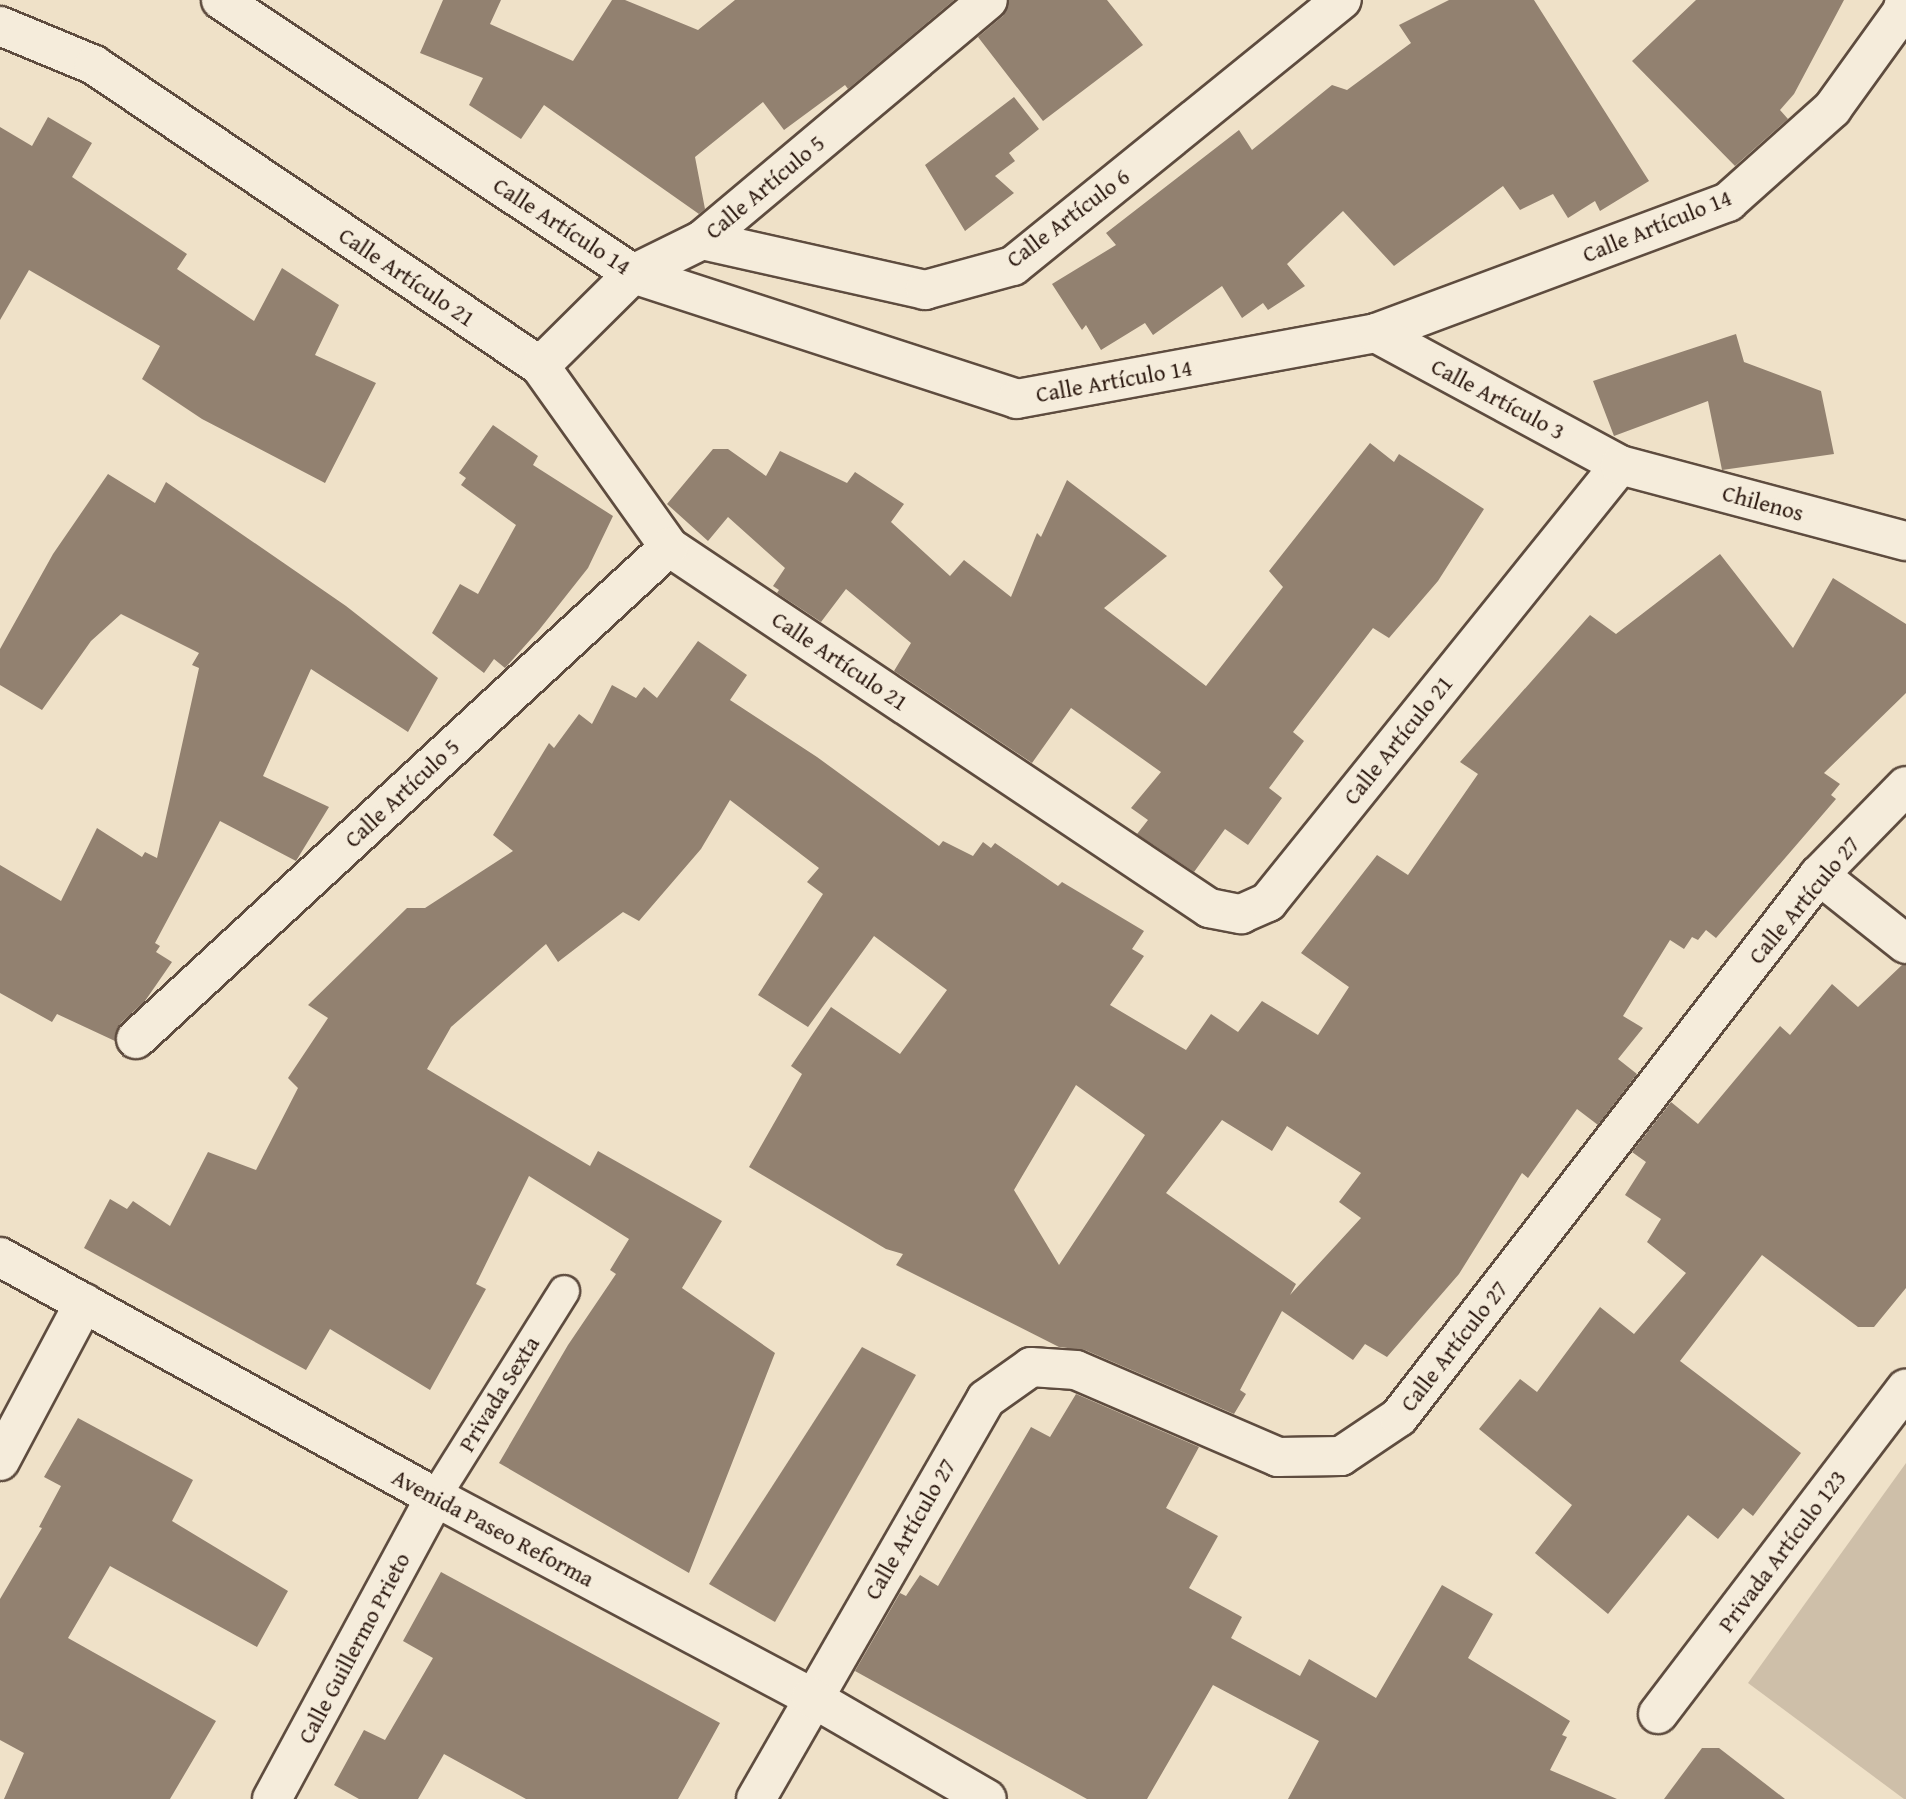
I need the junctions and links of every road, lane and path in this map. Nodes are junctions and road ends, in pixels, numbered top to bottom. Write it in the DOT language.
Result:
graph roads {
  1 [pos="221,0"];
  2 [pos="988,0"];
  3 [pos="1342,0"];
  4 [pos="1905,0"];
  5 [pos="0,26"];
  6 [pos="702,240"];
  7 [pos="633,274"];
  8 [pos="1376,333"];
  9 [pos="540,366"];
  10 [pos="1620,465"];
  11 [pos="1906,541"];
  12 [pos="668,547"];
  13 [pos="1906,786"];
  14 [pos="1819,875"];
  15 [pos="1906,944"];
  16 [pos="136,1039"];
  17 [pos="0,1257"];
  18 [pos="564,1291"];
  19 [pos="84,1303"];
  20 [pos="1906,1389"];
  21 [pos="0,1461"];
  22 [pos="435,1497"];
  23 [pos="811,1697"];
  24 [pos="1658,1714"];
  25 [pos="272,1799"];
  26 [pos="756,1799"];
  27 [pos="987,1799"];
  1 -- 7 [label="street, Calle Artículo 14"];
  2 -- 6 [label="street, Calle Artículo 5"];
  3 -- 6 [label="street, Calle Artículo 6"];
  4 -- 8 [label="street, Calle Artículo 14"];
  5 -- 9 [label="street, Calle Artículo 21"];
  6 -- 7 [label="street, Calle Artículo 5"];
  7 -- 8 [label="street, Calle Artículo 14"];
  7 -- 9 [label="street, Calle Artículo 5"];
  8 -- 10 [label="street, Calle Artículo 3"];
  9 -- 12 [label="street, Calle Artículo 21"];
  10 -- 11 [label="street, Chilenos"];
  10 -- 12 [label="street, Calle Artículo 21"];
  12 -- 16 [label="street, Calle Artículo 5"];
  13 -- 14 [label="street, Calle Artículo 27"];
  14 -- 15 [label="street"];
  14 -- 23 [label="street, Calle Artículo 27"];
  17 -- 19 [label="street, Avenida Paseo Reforma"];
  18 -- 22 [label="lane, Privada Sexta"];
  19 -- 21 [label="street"];
  19 -- 22 [label="street, Avenida Paseo Reforma"];
  20 -- 24 [label="street, Privada Artículo 123"];
  22 -- 23 [label="street, Avenida Paseo Reforma"];
  22 -- 25 [label="street, Calle Guillermo Prieto"];
  23 -- 26 [label="street, Calle Artículo 27"];
  23 -- 27 [label="street, Avenida Paseo Reforma"];
}
